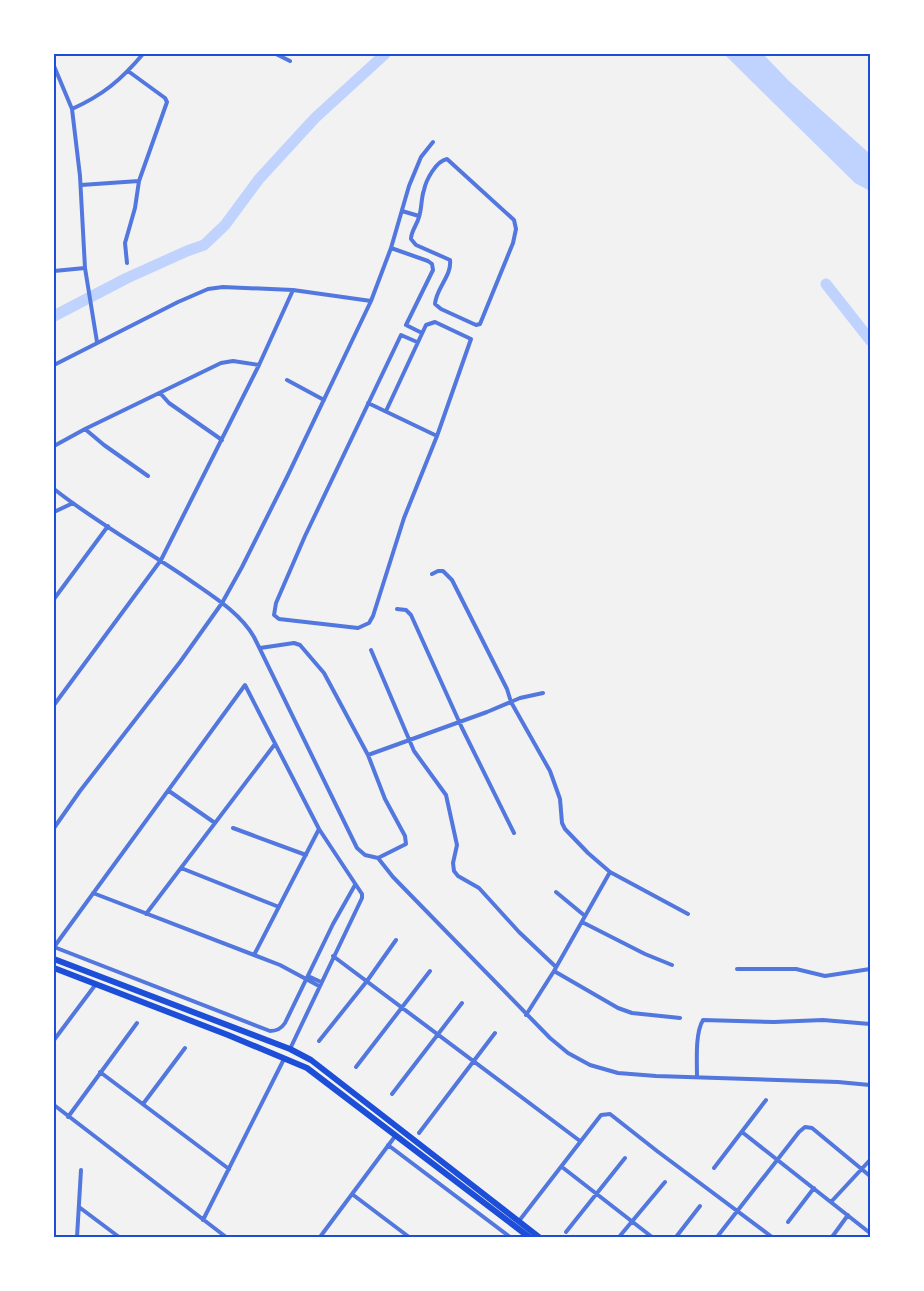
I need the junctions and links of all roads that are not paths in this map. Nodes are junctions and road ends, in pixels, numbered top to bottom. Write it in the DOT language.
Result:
graph roads {
  1 [pos="143,54"];
  2 [pos="276,54"];
  3 [pos="290,60"];
  4 [pos="54,66"];
  5 [pos="128,71"];
  6 [pos="72,109"];
  7 [pos="433,142"];
  8 [pos="139,181"];
  9 [pos="81,185"];
  10 [pos="402,211"];
  11 [pos="419,216"];
  12 [pos="390,248"];
  13 [pos="127,264"];
  14 [pos="85,268"];
  15 [pos="54,271"];
  16 [pos="292,294"];
  17 [pos="371,301"];
  18 [pos="422,333"];
  19 [pos="97,342"];
  20 [pos="417,342"];
  21 [pos="254,364"];
  22 [pos="54,365"];
  23 [pos="287,380"];
  24 [pos="160,393"];
  25 [pos="324,400"];
  26 [pos="368,403"];
  27 [pos="386,411"];
  28 [pos="85,429"];
  29 [pos="437,436"];
  30 [pos="222,440"];
  31 [pos="54,446"];
  32 [pos="148,476"];
  33 [pos="54,489"];
  34 [pos="73,503"];
  35 [pos="54,512"];
  36 [pos="108,526"];
  37 [pos="161,560"];
  38 [pos="432,574"];
  39 [pos="54,599"];
  40 [pos="222,603"];
  41 [pos="397,609"];
  42 [pos="260,648"];
  43 [pos="371,650"];
  44 [pos="543,693"];
  45 [pos="511,702"];
  46 [pos="54,706"];
  47 [pos="460,722"];
  48 [pos="410,740"];
  49 [pos="275,744"];
  50 [pos="368,755"];
  51 [pos="169,790"];
  52 [pos="215,823"];
  53 [pos="54,828"];
  54 [pos="233,828"];
  55 [pos="319,829"];
  56 [pos="514,833"];
  57 [pos="306,855"];
  58 [pos="378,858"];
  59 [pos="181,868"];
  60 [pos="614,874"];
  61 [pos="355,885"];
  62 [pos="556,892"];
  63 [pos="93,893"];
  64 [pos="279,907"];
  65 [pos="146,914"];
  66 [pos="688,914"];
  67 [pos="585,916"];
  68 [pos="584,924"];
  69 [pos="396,940"];
  70 [pos="54,947"];
  71 [pos="254,955"];
  72 [pos="333,956"];
  73 [pos="54,959"];
  74 [pos="672,964"];
  75 [pos="54,968"];
  76 [pos="737,969"];
  77 [pos="870,969"];
  78 [pos="430,971"];
  79 [pos="556,971"];
  80 [pos="306,978"];
  81 [pos="367,981"];
  82 [pos="96,984"];
  83 [pos="320,984"];
  84 [pos="462,1003"];
  85 [pos="403,1008"];
  86 [pos="526,1015"];
  87 [pos="680,1018"];
  88 [pos="137,1023"];
  89 [pos="870,1024"];
  90 [pos="495,1033"];
  91 [pos="438,1035"];
  92 [pos="54,1040"];
  93 [pos="319,1041"];
  94 [pos="184,1048"];
  95 [pos="290,1049"];
  96 [pos="284,1059"];
  97 [pos="473,1061"];
  98 [pos="356,1067"];
  99 [pos="100,1072"];
  100 [pos="695,1077"];
  101 [pos="870,1085"];
  102 [pos="392,1094"];
  103 [pos="766,1100"];
  104 [pos="143,1104"];
  105 [pos="54,1105"];
  106 [pos="68,1116"];
  107 [pos="401,1128"];
  108 [pos="742,1132"];
  109 [pos="419,1133"];
  110 [pos="396,1135"];
  111 [pos="580,1141"];
  112 [pos="388,1145"];
  113 [pos="625,1158"];
  114 [pos="778,1160"];
  115 [pos="870,1160"];
  116 [pos="562,1167"];
  117 [pos="714,1168"];
  118 [pos="229,1169"];
  119 [pos="81,1170"];
  120 [pos="862,1170"];
  121 [pos="870,1176"];
  122 [pos="665,1182"];
  123 [pos="814,1188"];
  124 [pos="352,1194"];
  125 [pos="596,1194"];
  126 [pos="831,1202"];
  127 [pos="700,1206"];
  128 [pos="79,1207"];
  129 [pos="738,1210"];
  130 [pos="848,1216"];
  131 [pos="203,1220"];
  132 [pos="519,1221"];
  133 [pos="632,1221"];
  134 [pos="788,1222"];
  135 [pos="566,1232"];
  136 [pos="870,1233"];
  137 [pos="77,1237"];
  138 [pos="119,1237"];
  139 [pos="226,1237"];
  140 [pos="320,1237"];
  141 [pos="409,1237"];
  142 [pos="510,1237"];
  143 [pos="528,1237"];
  144 [pos="540,1237"];
  145 [pos="619,1237"];
  146 [pos="652,1237"];
  147 [pos="676,1237"];
  148 [pos="717,1237"];
  149 [pos="772,1237"];
  150 [pos="832,1237"];
  1 -- 5 [label="street"];
  2 -- 3 [label="street"];
  4 -- 6 [label="street"];
  5 -- 6 [label="street"];
  5 -- 8 [label="street"];
  6 -- 9 [label="street"];
  7 -- 10 [label="street"];
  8 -- 9 [label="street"];
  8 -- 13 [label="street"];
  9 -- 14 [label="street"];
  10 -- 11 [label="street"];
  10 -- 12 [label="street"];
  11 -- 11 [label="street"];
  12 -- 17 [label="street"];
  12 -- 18 [label="street"];
  14 -- 15 [label="street"];
  14 -- 19 [label="street"];
  16 -- 17 [label="street"];
  16 -- 19 [label="street"];
  16 -- 21 [label="street"];
  17 -- 25 [label="street"];
  18 -- 20 [label="street"];
  18 -- 29 [label="street"];
  19 -- 22 [label="street"];
  20 -- 26 [label="street"];
  20 -- 27 [label="street"];
  21 -- 24 [label="street"];
  21 -- 30 [label="street"];
  23 -- 25 [label="street"];
  24 -- 28 [label="street"];
  24 -- 30 [label="street"];
  25 -- 40 [label="street"];
  26 -- 27 [label="street"];
  26 -- 29 [label="street"];
  27 -- 29 [label="street"];
  28 -- 31 [label="street"];
  28 -- 32 [label="street"];
  30 -- 37 [label="street"];
  33 -- 34 [label="street"];
  34 -- 35 [label="street"];
  34 -- 36 [label="street"];
  36 -- 37 [label="street"];
  36 -- 39 [label="street"];
  37 -- 40 [label="street"];
  37 -- 46 [label="street"];
  38 -- 45 [label="street"];
  40 -- 42 [label="street"];
  40 -- 53 [label="street"];
  41 -- 47 [label="street"];
  42 -- 50 [label="street"];
  42 -- 58 [label="street"];
  43 -- 48 [label="street"];
  44 -- 45 [label="street"];
  45 -- 47 [label="street"];
  45 -- 60 [label="street"];
  47 -- 48 [label="street"];
  47 -- 56 [label="street"];
  48 -- 50 [label="street"];
  48 -- 79 [label="street"];
  49 -- 51 [label="street"];
  49 -- 52 [label="street"];
  49 -- 55 [label="street"];
  50 -- 58 [label="street"];
  51 -- 52 [label="street"];
  51 -- 63 [label="street"];
  52 -- 59 [label="street"];
  54 -- 57 [label="street"];
  55 -- 57 [label="street"];
  55 -- 61 [label="street"];
  57 -- 64 [label="street"];
  58 -- 86 [label="street"];
  59 -- 64 [label="street"];
  59 -- 65 [label="street"];
  60 -- 66 [label="street"];
  60 -- 67 [label="street"];
  61 -- 72 [label="street"];
  61 -- 80 [label="street"];
  62 -- 67 [label="street"];
  63 -- 65 [label="street"];
  63 -- 70 [label="street"];
  64 -- 71 [label="street"];
  65 -- 71 [label="street"];
  67 -- 68 [label="street"];
  68 -- 74 [label="street"];
  68 -- 79 [label="street"];
  69 -- 81 [label="street"];
  70 -- 80 [label="street"];
  71 -- 80 [label="street"];
  72 -- 81 [label="street"];
  72 -- 83 [label="street"];
  73 -- 95 [label="main road"];
  75 -- 82 [label="main road"];
  76 -- 77 [label="street"];
  78 -- 85 [label="street"];
  79 -- 86 [label="street"];
  79 -- 87 [label="street"];
  80 -- 83 [label="street"];
  81 -- 85 [label="street"];
  81 -- 93 [label="street"];
  82 -- 92 [label="street"];
  82 -- 96 [label="main road"];
  83 -- 95 [label="street"];
  84 -- 91 [label="street"];
  85 -- 91 [label="street"];
  85 -- 98 [label="street"];
  86 -- 100 [label="street"];
  88 -- 99 [label="street"];
  89 -- 100 [label="street"];
  90 -- 97 [label="street"];
  91 -- 97 [label="street"];
  91 -- 102 [label="street"];
  94 -- 104 [label="street"];
  95 -- 107 [label="main road"];
  96 -- 110 [label="main road"];
  96 -- 118 [label="street"];
  97 -- 109 [label="street"];
  97 -- 111 [label="street"];
  99 -- 104 [label="street"];
  99 -- 106 [label="street"];
  100 -- 101 [label="street"];
  103 -- 108 [label="street"];
  104 -- 118 [label="street"];
  105 -- 106 [label="street"];
  106 -- 131 [label="street"];
  107 -- 110 [label="street"];
  107 -- 132 [label="main road"];
  108 -- 114 [label="street"];
  108 -- 117 [label="street"];
  110 -- 112 [label="street"];
  110 -- 143 [label="main road"];
  111 -- 116 [label="street"];
  111 -- 129 [label="street"];
  112 -- 124 [label="street"];
  112 -- 142 [label="street"];
  113 -- 125 [label="street"];
  114 -- 120 [label="street"];
  114 -- 123 [label="street"];
  114 -- 129 [label="street"];
  115 -- 120 [label="street"];
  116 -- 125 [label="street"];
  116 -- 132 [label="street"];
  118 -- 131 [label="street"];
  119 -- 128 [label="street"];
  120 -- 121 [label="street"];
  120 -- 126 [label="street"];
  122 -- 133 [label="street"];
  123 -- 126 [label="street"];
  123 -- 134 [label="street"];
  124 -- 140 [label="street"];
  124 -- 141 [label="street"];
  125 -- 133 [label="street"];
  125 -- 135 [label="street"];
  126 -- 130 [label="street"];
  127 -- 147 [label="street"];
  128 -- 137 [label="street"];
  128 -- 138 [label="street"];
  129 -- 148 [label="street"];
  129 -- 149 [label="street"];
  130 -- 136 [label="street"];
  130 -- 150 [label="street"];
  131 -- 139 [label="street"];
  132 -- 144 [label="main road"];
  133 -- 145 [label="street"];
  133 -- 146 [label="street"];
}
